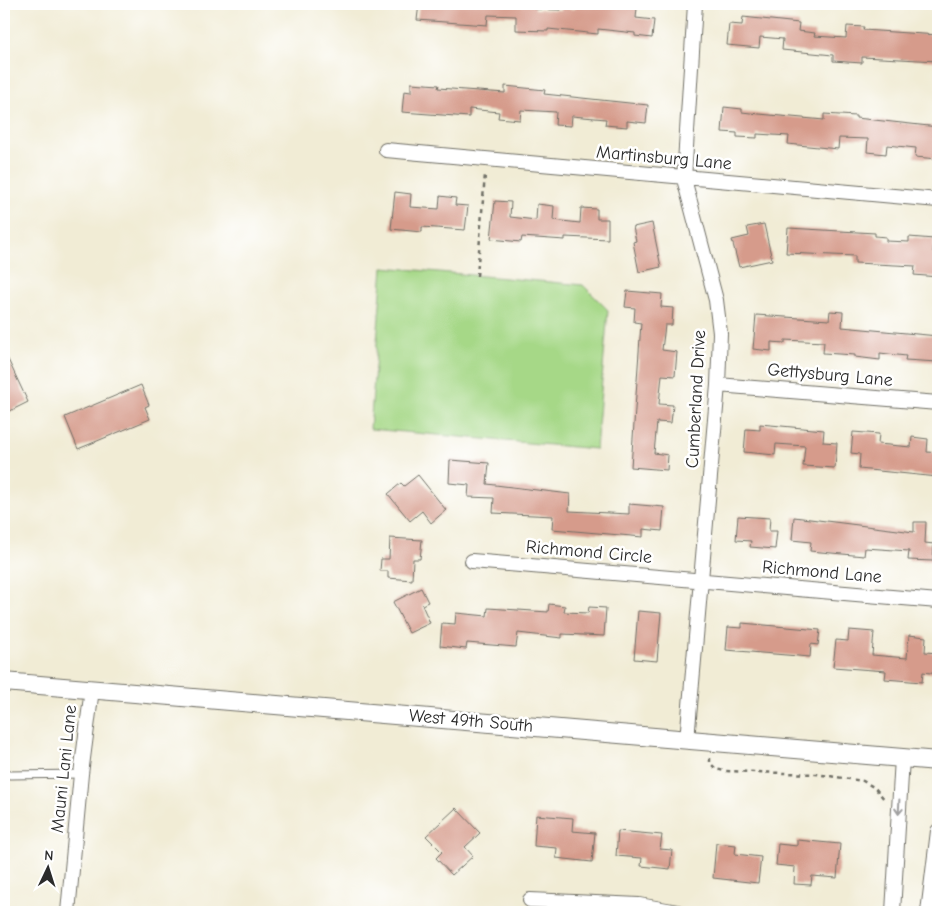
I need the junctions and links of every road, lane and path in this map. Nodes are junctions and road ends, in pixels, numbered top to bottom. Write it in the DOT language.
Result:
graph roads {
  1 [pos="695,4"];
  2 [pos="386,150"];
  3 [pos="485,174"];
  4 [pos="684,179"];
  5 [pos="938,200"];
  6 [pos="477,276"];
  7 [pos="718,385"];
  8 [pos="938,403"];
  9 [pos="472,561"];
  10 [pos="702,581"];
  11 [pos="938,601"];
  12 [pos="4,682"];
  13 [pos="92,689"];
  14 [pos="687,740"];
  15 [pos="710,756"];
  16 [pos="902,758"];
  17 [pos="938,761"];
  18 [pos="4,773"];
  19 [pos="81,774"];
  20 [pos="888,805"];
  21 [pos="938,831"];
  22 [pos="530,900"];
  23 [pos="68,912"];
  24 [pos="678,912"];
  25 [pos="893,912"];
  26 [pos="928,912"];
  1 -- 4 [label="street, Cumberland Drive"];
  2 -- 4 [label="street, Martinsburg Lane"];
  3 -- 6 [label="path"];
  4 -- 5 [label="street, Martinsburg Lane"];
  4 -- 7 [label="street, Cumberland Drive"];
  7 -- 8 [label="street, Gettysburg Lane"];
  7 -- 10 [label="street, Cumberland Drive"];
  9 -- 10 [label="street, Richmond Circle"];
  10 -- 11 [label="street, Richmond Lane"];
  10 -- 14 [label="street, Cumberland Drive"];
  12 -- 13 [label="street, West 49th South"];
  13 -- 14 [label="street, West 49th South"];
  13 -- 19 [label="street, Mauni Lani Lane"];
  14 -- 16 [label="street, West 49th South"];
  15 -- 20 [label="path"];
  16 -- 17 [label="street, West 49th South"];
  16 -- 25 [label="street, one-way"];
  18 -- 19 [label="lane"];
  19 -- 23 [label="street, Mauni Lani Lane"];
  21 -- 26 [label="street"];
  22 -- 24 [label="street"];
}
